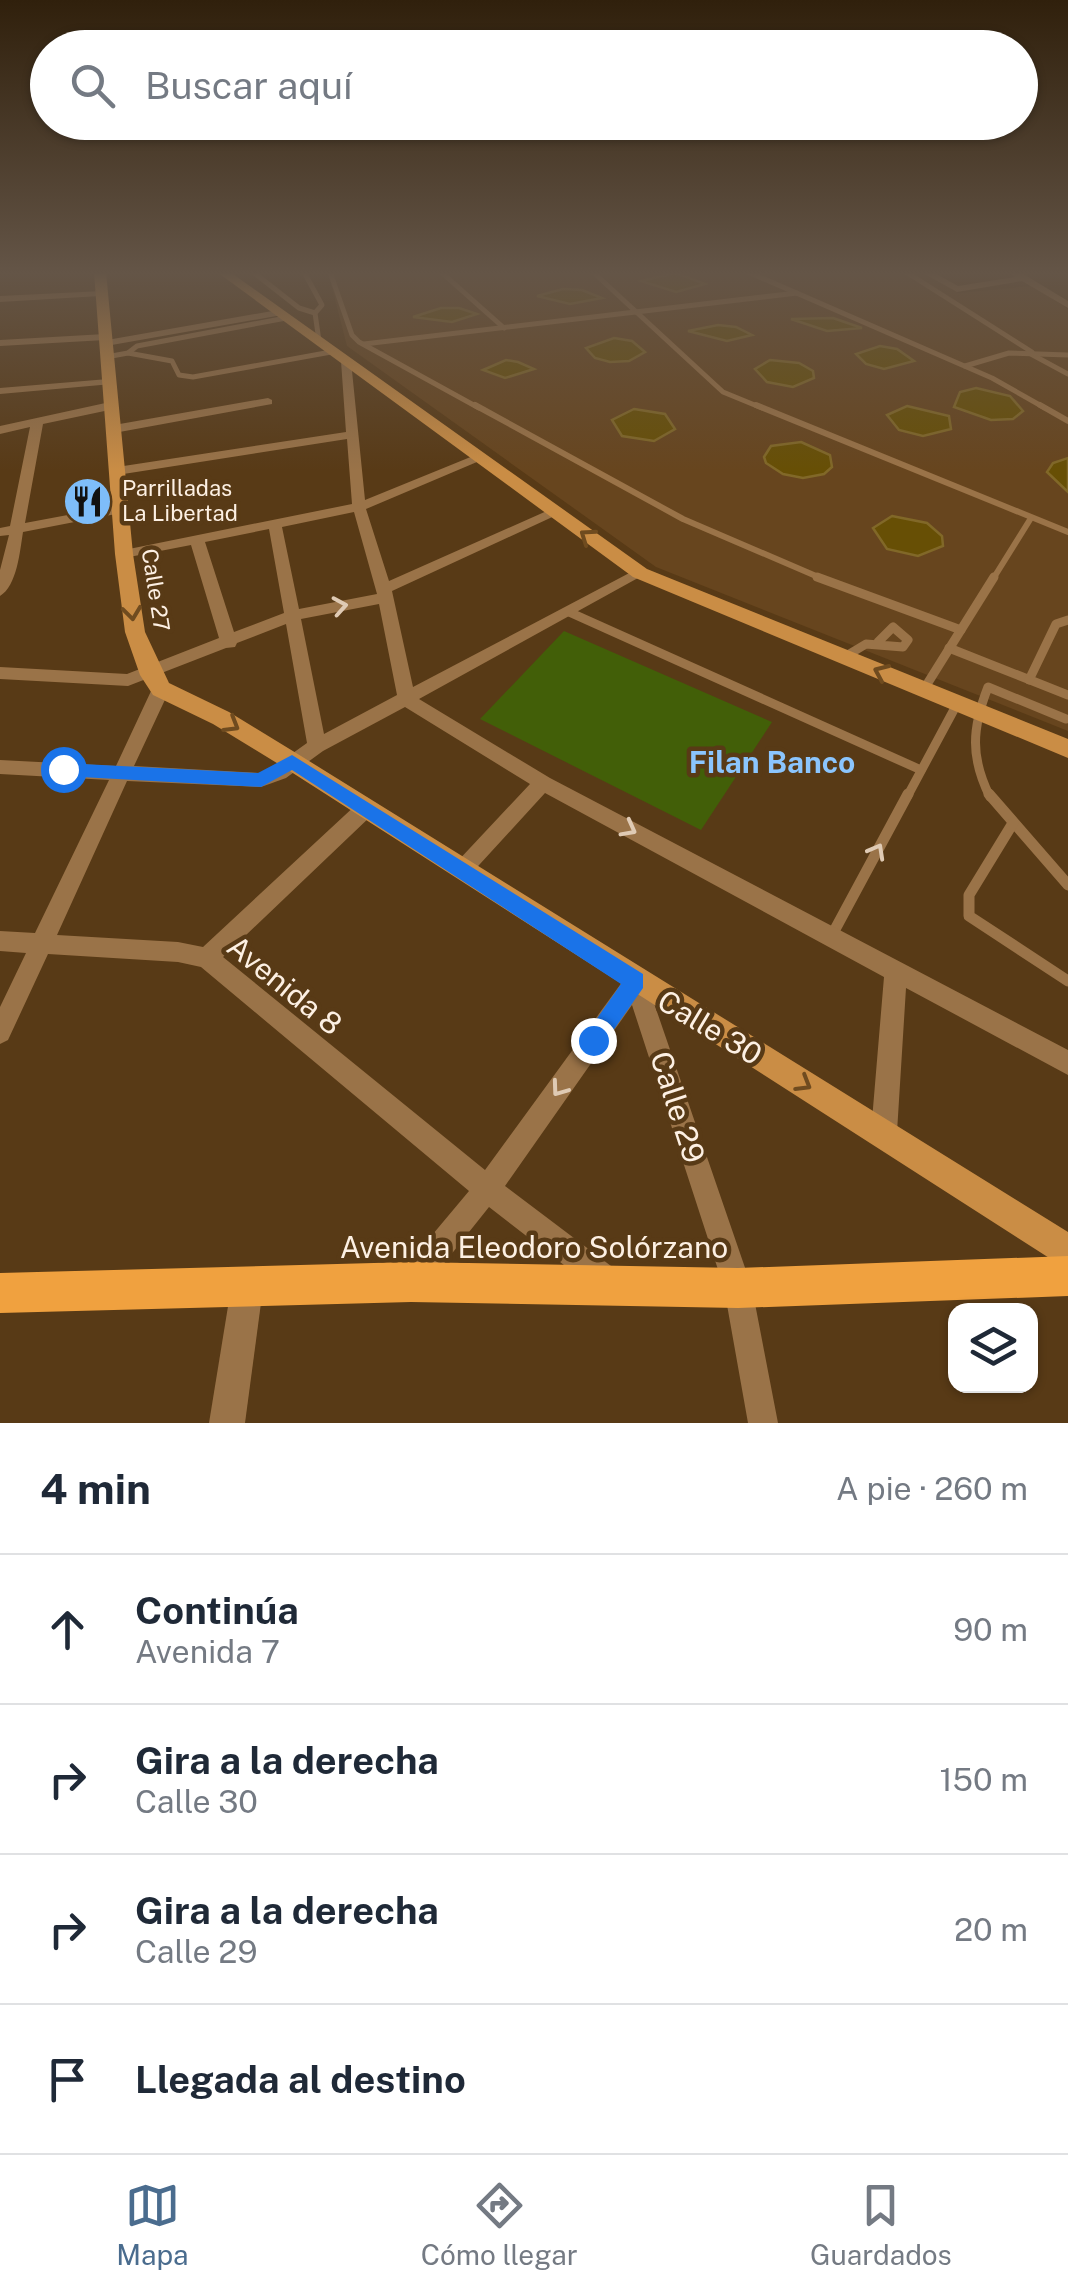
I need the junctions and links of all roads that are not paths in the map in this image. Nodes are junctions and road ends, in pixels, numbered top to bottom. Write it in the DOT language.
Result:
graph roads {
  1 [pos="105,338"];
  2 [pos="151,338"];
  3 [pos="174,338"];
  4 [pos="314,338"];
  5 [pos="326,338"];
  6 [pos="357,338"];
  7 [pos="413,338"];
  8 [pos="663,338"];
  9 [pos="901,338"];
  10 [pos="1009,338"];
  11 [pos="0,343"];
  12 [pos="364,344"];
  13 [pos="106,346"];
  14 [pos="332,351"];
  15 [pos="1030,352"];
  16 [pos="128,354"];
  17 [pos="1068,355"];
  18 [pos="965,366"];
  19 [pos="1068,374"];
  20 [pos="108,382"];
  21 [pos="0,391"];
  22 [pos="268,402"];
  23 [pos="110,406"];
  24 [pos="1068,421"];
  25 [pos="37,422"];
  26 [pos="114,429"];
  27 [pos="0,430"];
  28 [pos="349,435"];
  29 [pos="478,459"];
  30 [pos="118,476"];
  31 [pos="359,506"];
  32 [pos="122,510"];
  33 [pos="554,514"];
  34 [pos="1031,518"];
  35 [pos="274,524"];
  36 [pos="7,531"];
  37 [pos="1068,532"];
  38 [pos="197,540"];
  39 [pos="124,554"];
  40 [pos="5,557"];
  41 [pos="640,573"];
  42 [pos="0,590"];
  43 [pos="384,594"];
  44 [pos="568,612"];
  45 [pos="290,616"];
  46 [pos="1068,620"];
  47 [pos="961,630"];
  48 [pos="878,642"];
  49 [pos="229,644"];
  50 [pos="949,648"];
  51 [pos="846,656"];
  52 [pos="0,674"];
  53 [pos="1029,680"];
  54 [pos="156,682"];
  55 [pos="923,690"];
  56 [pos="1068,696"];
  57 [pos="407,700"];
  58 [pos="956,704"];
  59 [pos="977,712"];
  60 [pos="1066,718"];
  61 [pos="1068,750"];
  62 [pos="304,754"];
  63 [pos="0,766"];
  64 [pos="921,770"];
  65 [pos="126,772"];
  66 [pos="543,783"];
  67 [pos="364,809"];
  68 [pos="1014,823"];
  69 [pos="462,870"];
  70 [pos="1068,884"];
  71 [pos="830,937"];
  72 [pos="0,941"];
  73 [pos="43,944"];
  74 [pos="207,958"];
  75 [pos="896,972"];
  76 [pos="636,981"];
  77 [pos="1068,981"];
  78 [pos="0,1032"];
  79 [pos="1068,1063"];
  80 [pos="884,1132"];
  81 [pos="487,1188"];
  82 [pos="1068,1252"];
  83 [pos="1068,1276"];
  84 [pos="412,1282"];
  85 [pos="613,1284"];
  86 [pos="247,1288"];
  87 [pos="738,1288"];
  88 [pos="0,1293"];
  89 [pos="228,1423"];
  90 [pos="763,1423"];
  1 -- 13 [label="main road, Calle 27"];
  2 -- 13 [label="street"];
  3 -- 16 [label="lane"];
  4 -- 14 [label="main road"];
  5 -- 14 [label="lane"];
  6 -- 12 [label="lane"];
  7 -- 12 [label="lane"];
  8 -- 34 [label="lane"];
  9 -- 18 [label="lane"];
  10 -- 15 [label="lane"];
  11 -- 13 [label="street"];
  12 -- 47 [label="lane"];
  13 -- 16 [label="lane"];
  13 -- 20 [label="main road, Calle 27"];
  14 -- 16 [label="lane"];
  14 -- 28 [label="street"];
  14 -- 29 [label="main road"];
  15 -- 17 [label="lane"];
  15 -- 18 [label="lane"];
  15 -- 19 [label="lane"];
  18 -- 24 [label="lane"];
  20 -- 21 [label="street"];
  20 -- 23 [label="main road, Calle 27"];
  22 -- 26 [label="street"];
  23 -- 25 [label="street"];
  23 -- 26 [label="main road, Calle 27"];
  25 -- 27 [label="street"];
  25 -- 36 [label="street"];
  26 -- 30 [label="main road, Calle 27"];
  28 -- 30 [label="street"];
  28 -- 31 [label="street"];
  29 -- 31 [label="street"];
  29 -- 33 [label="main road"];
  30 -- 32 [label="main road, Calle 27"];
  31 -- 35 [label="street"];
  31 -- 43 [label="street"];
  32 -- 36 [label="street"];
  32 -- 39 [label="main road, Calle 27"];
  41 -- 33 [label="main road, one-way"];
  33 -- 43 [label="street"];
  34 -- 37 [label="lane"];
  34 -- 47 [label="lane"];
  35 -- 38 [label="street"];
  35 -- 45 [label="street"];
  36 -- 40 [label="street"];
  38 -- 39 [label="street"];
  38 -- 49 [label="street"];
  39 -- 54 [label="main road, Calle 27, one-way"];
  40 -- 42 [label="street"];
  41 -- 44 [label="street"];
  41 -- 51 [label="main road"];
  45 -- 43 [label="street, one-way"];
  43 -- 57 [label="street"];
  44 -- 57 [label="street"];
  44 -- 64 [label="lane"];
  45 -- 49 [label="street"];
  45 -- 62 [label="street"];
  46 -- 53 [label="lane"];
  47 -- 50 [label="lane"];
  48 -- 51 [label="lane"];
  49 -- 54 [label="street"];
  50 -- 53 [label="lane"];
  50 -- 55 [label="lane"];
  55 -- 51 [label="main road, one-way"];
  52 -- 54 [label="street"];
  53 -- 56 [label="lane"];
  54 -- 62 [label="main road, Calle 30, one-way"];
  54 -- 65 [label="street"];
  55 -- 58 [label="main road"];
  57 -- 62 [label="street"];
  57 -- 66 [label="street"];
  58 -- 59 [label="main road"];
  58 -- 64 [label="lane"];
  59 -- 60 [label="lane"];
  59 -- 61 [label="main road"];
  59 -- 68 [label="lane"];
  62 -- 65 [label="street"];
  62 -- 67 [label="main road, Calle 30"];
  63 -- 65 [label="street"];
  71 -- 64 [label="lane, one-way"];
  65 -- 73 [label="street"];
  66 -- 69 [label="street"];
  66 -- 71 [label="street, one-way"];
  67 -- 69 [label="main road, Calle 30"];
  67 -- 74 [label="street"];
  68 -- 70 [label="lane"];
  68 -- 77 [label="lane"];
  69 -- 76 [label="main road, Calle 30"];
  71 -- 75 [label="street"];
  72 -- 73 [label="street, Avenida 8"];
  73 -- 74 [label="street, Avenida 8"];
  73 -- 78 [label="street"];
  74 -- 81 [label="street, Avenida 8"];
  75 -- 79 [label="street"];
  75 -- 80 [label="street"];
  76 -- 80 [label="main road, Calle 30, one-way"];
  76 -- 81 [label="street, one-way"];
  76 -- 87 [label="street, Calle 29"];
  80 -- 82 [label="main road, Calle 30"];
  81 -- 84 [label="street"];
  81 -- 85 [label="street, Avenida 8"];
  83 -- 87 [label="main road, Avenida Eleodoro Solórzano"];
  84 -- 85 [label="main road, Avenida Eleodoro Solórzano"];
  84 -- 86 [label="main road, Avenida Eleodoro Solórzano"];
  85 -- 87 [label="main road, Avenida Eleodoro Solórzano"];
  86 -- 88 [label="main road, Avenida Eleodoro Solórzano"];
  86 -- 89 [label="street"];
  87 -- 90 [label="street, Calle 29"];
}
